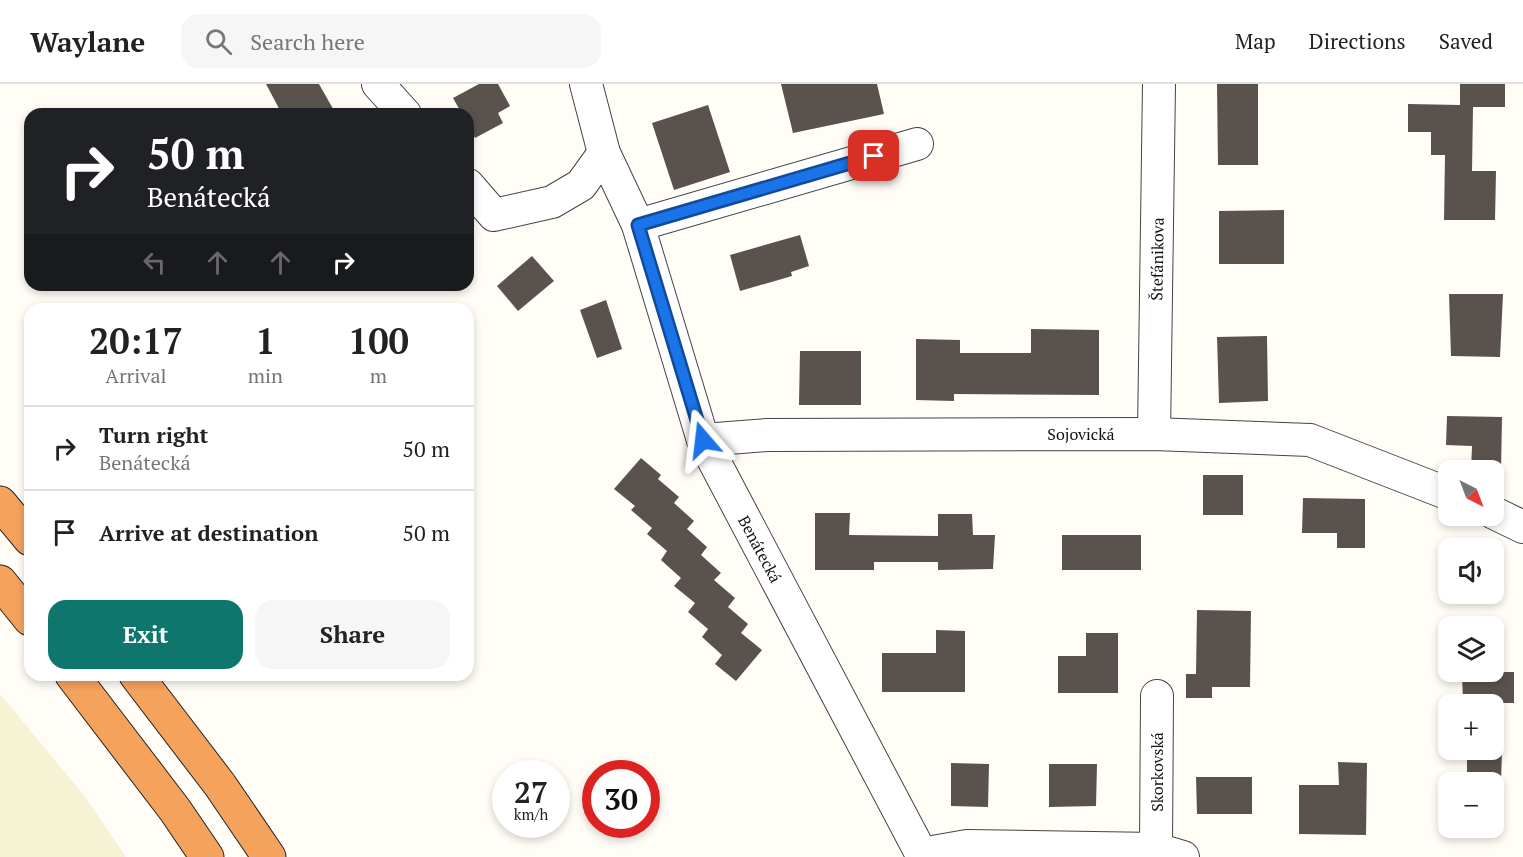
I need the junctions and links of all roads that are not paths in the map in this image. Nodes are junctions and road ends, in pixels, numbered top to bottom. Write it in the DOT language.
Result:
graph roads {
  1 [pos="378,84"];
  2 [pos="586,84"];
  3 [pos="1159,84"];
  4 [pos="400,108"];
  5 [pos="916,144"];
  6 [pos="604,153"];
  7 [pos="474,192"];
  8 [pos="638,225"];
  9 [pos="1154,434"];
  10 [pos="703,440"];
  11 [pos="1438,490"];
  12 [pos="0,503"];
  13 [pos="1504,518"];
  14 [pos="1523,527"];
  15 [pos="24,532"];
  16 [pos="0,582"];
  17 [pos="24,612"];
  18 [pos="77,681"];
  19 [pos="141,681"];
  20 [pos="1157,696"];
  21 [pos="1169,853"];
  22 [pos="922,855"];
  23 [pos="207,857"];
  24 [pos="269,857"];
  1 -- 4 [label="street"];
  2 -- 6 [label="street, Benátecká"];
  3 -- 9 [label="street, Štefánikova"];
  5 -- 8 [label="street"];
  6 -- 7 [label="street"];
  6 -- 8 [label="street, Benátecká"];
  8 -- 10 [label="street, Benátecká"];
  9 -- 10 [label="street, Sojovická"];
  9 -- 11 [label="street, Sojovická"];
  10 -- 22 [label="street, Benátecká"];
  12 -- 15 [label="highway"];
  13 -- 14 [label="street"];
  16 -- 17 [label="highway"];
  18 -- 23 [label="highway"];
  19 -- 24 [label="highway"];
  20 -- 21 [label="street, Skorkovská"];
  21 -- 22 [label="street, Skorkovská"];
}
